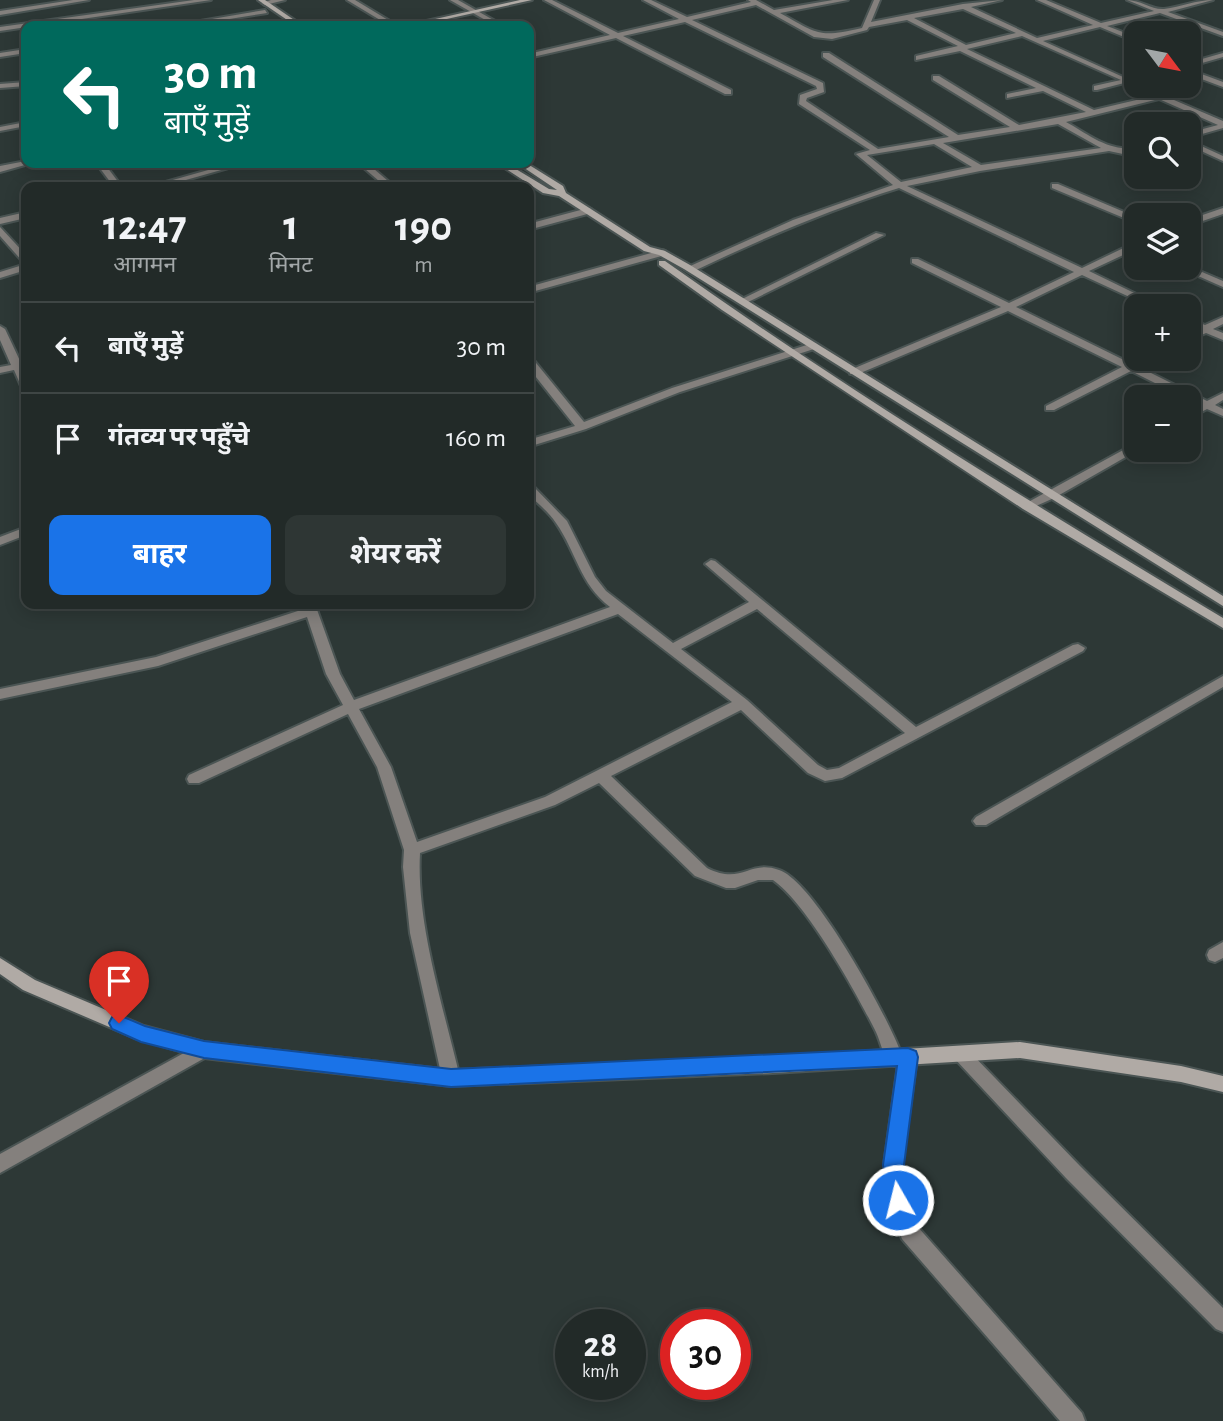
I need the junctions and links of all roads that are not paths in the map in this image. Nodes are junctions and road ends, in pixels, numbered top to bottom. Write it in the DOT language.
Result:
graph roads {
  1 [pos="86,0"];
  2 [pos="208,0"];
  3 [pos="282,0"];
  4 [pos="350,0"];
  5 [pos="453,0"];
  6 [pos="529,0"];
  7 [pos="547,0"];
  8 [pos="646,0"];
  9 [pos="845,0"];
  10 [pos="877,0"];
  11 [pos="999,0"];
  12 [pos="1040,0"];
  13 [pos="1130,0"];
  14 [pos="1210,0"];
  15 [pos="754,1"];
  16 [pos="261,3"];
  17 [pos="964,6"];
  18 [pos="1160,11"];
  19 [pos="265,12"];
  20 [pos="474,12"];
  21 [pos="774,12"];
  22 [pos="0,13"];
  23 [pos="905,16"];
  24 [pos="687,20"];
  25 [pos="57,21"];
  26 [pos="206,21"];
  27 [pos="276,21"];
  28 [pos="292,21"];
  29 [pos="386,21"];
  30 [pos="431,21"];
  31 [pos="491,21"];
  32 [pos="867,25"];
  33 [pos="21,26"];
  34 [pos="1101,26"];
  35 [pos="0,29"];
  36 [pos="1022,34"];
  37 [pos="1223,34"];
  38 [pos="616,35"];
  39 [pos="1124,35"];
  40 [pos="1036,40"];
  41 [pos="962,48"];
  42 [pos="21,52"];
  43 [pos="1223,54"];
  44 [pos="0,55"];
  45 [pos="534,55"];
  46 [pos="826,55"];
  47 [pos="919,58"];
  48 [pos="1201,61"];
  49 [pos="1201,72"];
  50 [pos="1124,77"];
  51 [pos="936,78"];
  52 [pos="1124,82"];
  53 [pos="1223,85"];
  54 [pos="0,86"];
  55 [pos="21,87"];
  56 [pos="1097,88"];
  57 [pos="1042,89"];
  58 [pos="728,92"];
  59 [pos="1010,96"];
  60 [pos="1156,98"];
  61 [pos="1162,98"];
  62 [pos="1094,113"];
  63 [pos="1059,121"];
  64 [pos="21,125"];
  65 [pos="1223,125"];
  66 [pos="1018,128"];
  67 [pos="0,129"];
  68 [pos="1201,132"];
  69 [pos="957,138"];
  70 [pos="934,141"];
  71 [pos="1201,148"];
  72 [pos="874,149"];
  73 [pos="1109,149"];
  74 [pos="1124,152"];
  75 [pos="1223,159"];
  76 [pos="21,164"];
  77 [pos="201,168"];
  78 [pos="223,168"];
  79 [pos="368,168"];
  80 [pos="509,168"];
  81 [pos="529,168"];
  82 [pos="979,168"];
  83 [pos="0,169"];
  84 [pos="207,172"];
  85 [pos="174,181"];
  86 [pos="170,182"];
  87 [pos="385,182"];
  88 [pos="532,182"];
  89 [pos="534,184"];
  90 [pos="899,185"];
  91 [pos="1055,186"];
  92 [pos="562,194"];
  93 [pos="588,211"];
  94 [pos="1223,211"];
  95 [pos="1124,215"];
  96 [pos="21,216"];
  97 [pos="1201,219"];
  98 [pos="0,220"];
  99 [pos="534,225"];
  100 [pos="0,230"];
  101 [pos="879,235"];
  102 [pos="1124,252"];
  103 [pos="653,253"];
  104 [pos="21,254"];
  105 [pos="915,261"];
  106 [pos="21,269"];
  107 [pos="691,269"];
  108 [pos="1083,273"];
  109 [pos="0,275"];
  110 [pos="1201,275"];
  111 [pos="1223,284"];
  112 [pos="534,288"];
  113 [pos="1129,294"];
  114 [pos="743,301"];
  115 [pos="1009,307"];
  116 [pos="1223,320"];
  117 [pos="1201,327"];
  118 [pos="0,329"];
  119 [pos="1205,329"];
  120 [pos="1201,331"];
  121 [pos="1223,337"];
  122 [pos="813,346"];
  123 [pos="793,353"];
  124 [pos="1124,364"];
  125 [pos="21,366"];
  126 [pos="534,367"];
  127 [pos="0,370"];
  128 [pos="1124,371"];
  129 [pos="1139,371"];
  130 [pos="854,372"];
  131 [pos="1223,396"];
  132 [pos="1207,405"];
  133 [pos="1050,408"];
  134 [pos="1201,408"];
  135 [pos="1223,413"];
  136 [pos="582,427"];
  137 [pos="534,442"];
  138 [pos="1124,453"];
  139 [pos="534,492"];
  140 [pos="1050,496"];
  141 [pos="1027,506"];
  142 [pos="21,533"];
  143 [pos="0,541"];
  144 [pos="711,564"];
  145 [pos="758,603"];
  146 [pos="1223,604"];
  147 [pos="307,609"];
  148 [pos="310,609"];
  149 [pos="618,609"];
  150 [pos="1205,613"];
  151 [pos="1223,624"];
  152 [pos="1078,648"];
  153 [pos="671,649"];
  154 [pos="1223,681"];
  155 [pos="0,694"];
  156 [pos="743,703"];
  157 [pos="352,706"];
  158 [pos="914,733"];
  159 [pos="601,776"];
  160 [pos="194,779"];
  161 [pos="981,821"];
  162 [pos="412,850"];
  163 [pos="0,965"];
  164 [pos="204,1050"];
  165 [pos="961,1054"];
  166 [pos="901,1058"];
  167 [pos="451,1078"];
  168 [pos="1223,1084"];
  169 [pos="0,1164"];
  170 [pos="1223,1322"];
  171 [pos="1074,1421"];
  1 -- 22 [label="street"];
  2 -- 25 [label="street"];
  3 -- 16 [label="street"];
  4 -- 29 [label="street"];
  5 -- 20 [label="street"];
  6 -- 20 [label="street"];
  7 -- 38 [label="street"];
  8 -- 24 [label="street"];
  9 -- 21 [label="street"];
  10 -- 32 [label="street"];
  11 -- 17 [label="street"];
  12 -- 34 [label="street"];
  13 -- 18 [label="street"];
  14 -- 18 [label="street"];
  15 -- 21 [label="street"];
  15 -- 24 [label="street"];
  16 -- 19 [label="street"];
  16 -- 28 [label="street"];
  17 -- 23 [label="street"];
  17 -- 36 [label="street"];
  18 -- 34 [label="street"];
  18 -- 37 [label="street"];
  19 -- 26 [label="street"];
  19 -- 27 [label="street"];
  20 -- 30 [label="street"];
  20 -- 31 [label="street"];
  21 -- 32 [label="street"];
  23 -- 32 [label="street"];
  23 -- 41 [label="street"];
  24 -- 38 [label="street"];
  24 -- 72 [label="street"];
  33 -- 35 [label="street"];
  34 -- 39 [label="street"];
  34 -- 40 [label="street"];
  36 -- 40 [label="street"];
  36 -- 41 [label="street"];
  38 -- 45 [label="street"];
  38 -- 58 [label="street"];
  40 -- 50 [label="street"];
  41 -- 47 [label="street"];
  41 -- 57 [label="street"];
  42 -- 44 [label="street"];
  43 -- 48 [label="street"];
  46 -- 69 [label="street"];
  49 -- 53 [label="street"];
  51 -- 66 [label="street"];
  52 -- 56 [label="street"];
  54 -- 55 [label="street"];
  57 -- 59 [label="street"];
  57 -- 62 [label="street"];
  60 -- 62 [label="street"];
  61 -- 65 [label="street"];
  62 -- 63 [label="street"];
  63 -- 66 [label="street"];
  63 -- 73 [label="street"];
  64 -- 67 [label="street"];
  65 -- 68 [label="street"];
  66 -- 69 [label="street"];
  69 -- 70 [label="street"];
  70 -- 72 [label="street"];
  70 -- 82 [label="street"];
  71 -- 75 [label="street"];
  72 -- 90 [label="street"];
  73 -- 74 [label="street"];
  73 -- 82 [label="street"];
  76 -- 83 [label="street"];
  77 -- 84 [label="street"];
  78 -- 84 [label="street"];
  79 -- 87 [label="street"];
  80 -- 88 [label="street"];
  81 -- 92 [label="street"];
  82 -- 90 [label="street"];
  84 -- 85 [label="street"];
  85 -- 86 [label="street"];
  89 -- 92 [label="street"];
  90 -- 107 [label="street"];
  90 -- 108 [label="street"];
  91 -- 95 [label="street"];
  92 -- 93 [label="street"];
  93 -- 99 [label="street"];
  93 -- 103 [label="street"];
  94 -- 97 [label="street"];
  96 -- 98 [label="street"];
  100 -- 104 [label="street"];
  101 -- 114 [label="street"];
  102 -- 108 [label="street"];
  103 -- 107 [label="street"];
  103 -- 112 [label="street"];
  103 -- 123 [label="street"];
  105 -- 115 [label="street"];
  106 -- 109 [label="street"];
  107 -- 114 [label="street"];
  108 -- 113 [label="street"];
  108 -- 115 [label="street"];
  110 -- 111 [label="street"];
  114 -- 122 [label="street"];
  115 -- 124 [label="street"];
  115 -- 130 [label="street"];
  116 -- 119 [label="street"];
  117 -- 119 [label="street"];
  118 -- 125 [label="street"];
  119 -- 120 [label="street"];
  119 -- 121 [label="street"];
  122 -- 123 [label="street"];
  122 -- 130 [label="street"];
  123 -- 136 [label="street"];
  123 -- 141 [label="street"];
  125 -- 127 [label="street"];
  126 -- 136 [label="street"];
  128 -- 133 [label="street"];
  129 -- 132 [label="street"];
  130 -- 140 [label="street"];
  131 -- 132 [label="street"];
  132 -- 134 [label="street"];
  132 -- 135 [label="street"];
  136 -- 137 [label="street"];
  138 -- 140 [label="street"];
  139 -- 149 [label="street"];
  140 -- 141 [label="street"];
  140 -- 146 [label="street"];
  141 -- 150 [label="street"];
  142 -- 143 [label="street"];
  144 -- 145 [label="street"];
  145 -- 153 [label="street"];
  145 -- 158 [label="street"];
  146 -- 150 [label="street"];
  147 -- 155 [label="street"];
  148 -- 157 [label="street"];
  149 -- 153 [label="street"];
  149 -- 157 [label="street"];
  150 -- 151 [label="street"];
  152 -- 158 [label="street"];
  153 -- 156 [label="street"];
  154 -- 161 [label="street"];
  156 -- 158 [label="street"];
  156 -- 159 [label="street"];
  157 -- 160 [label="street"];
  157 -- 162 [label="street"];
  159 -- 162 [label="street"];
  159 -- 166 [label="street"];
  162 -- 167 [label="street"];
  163 -- 164 [label="street"];
  164 -- 167 [label="street"];
  164 -- 169 [label="street"];
  165 -- 166 [label="street"];
  165 -- 168 [label="street"];
  165 -- 170 [label="street"];
  166 -- 167 [label="street"];
  166 -- 171 [label="street"];
}
